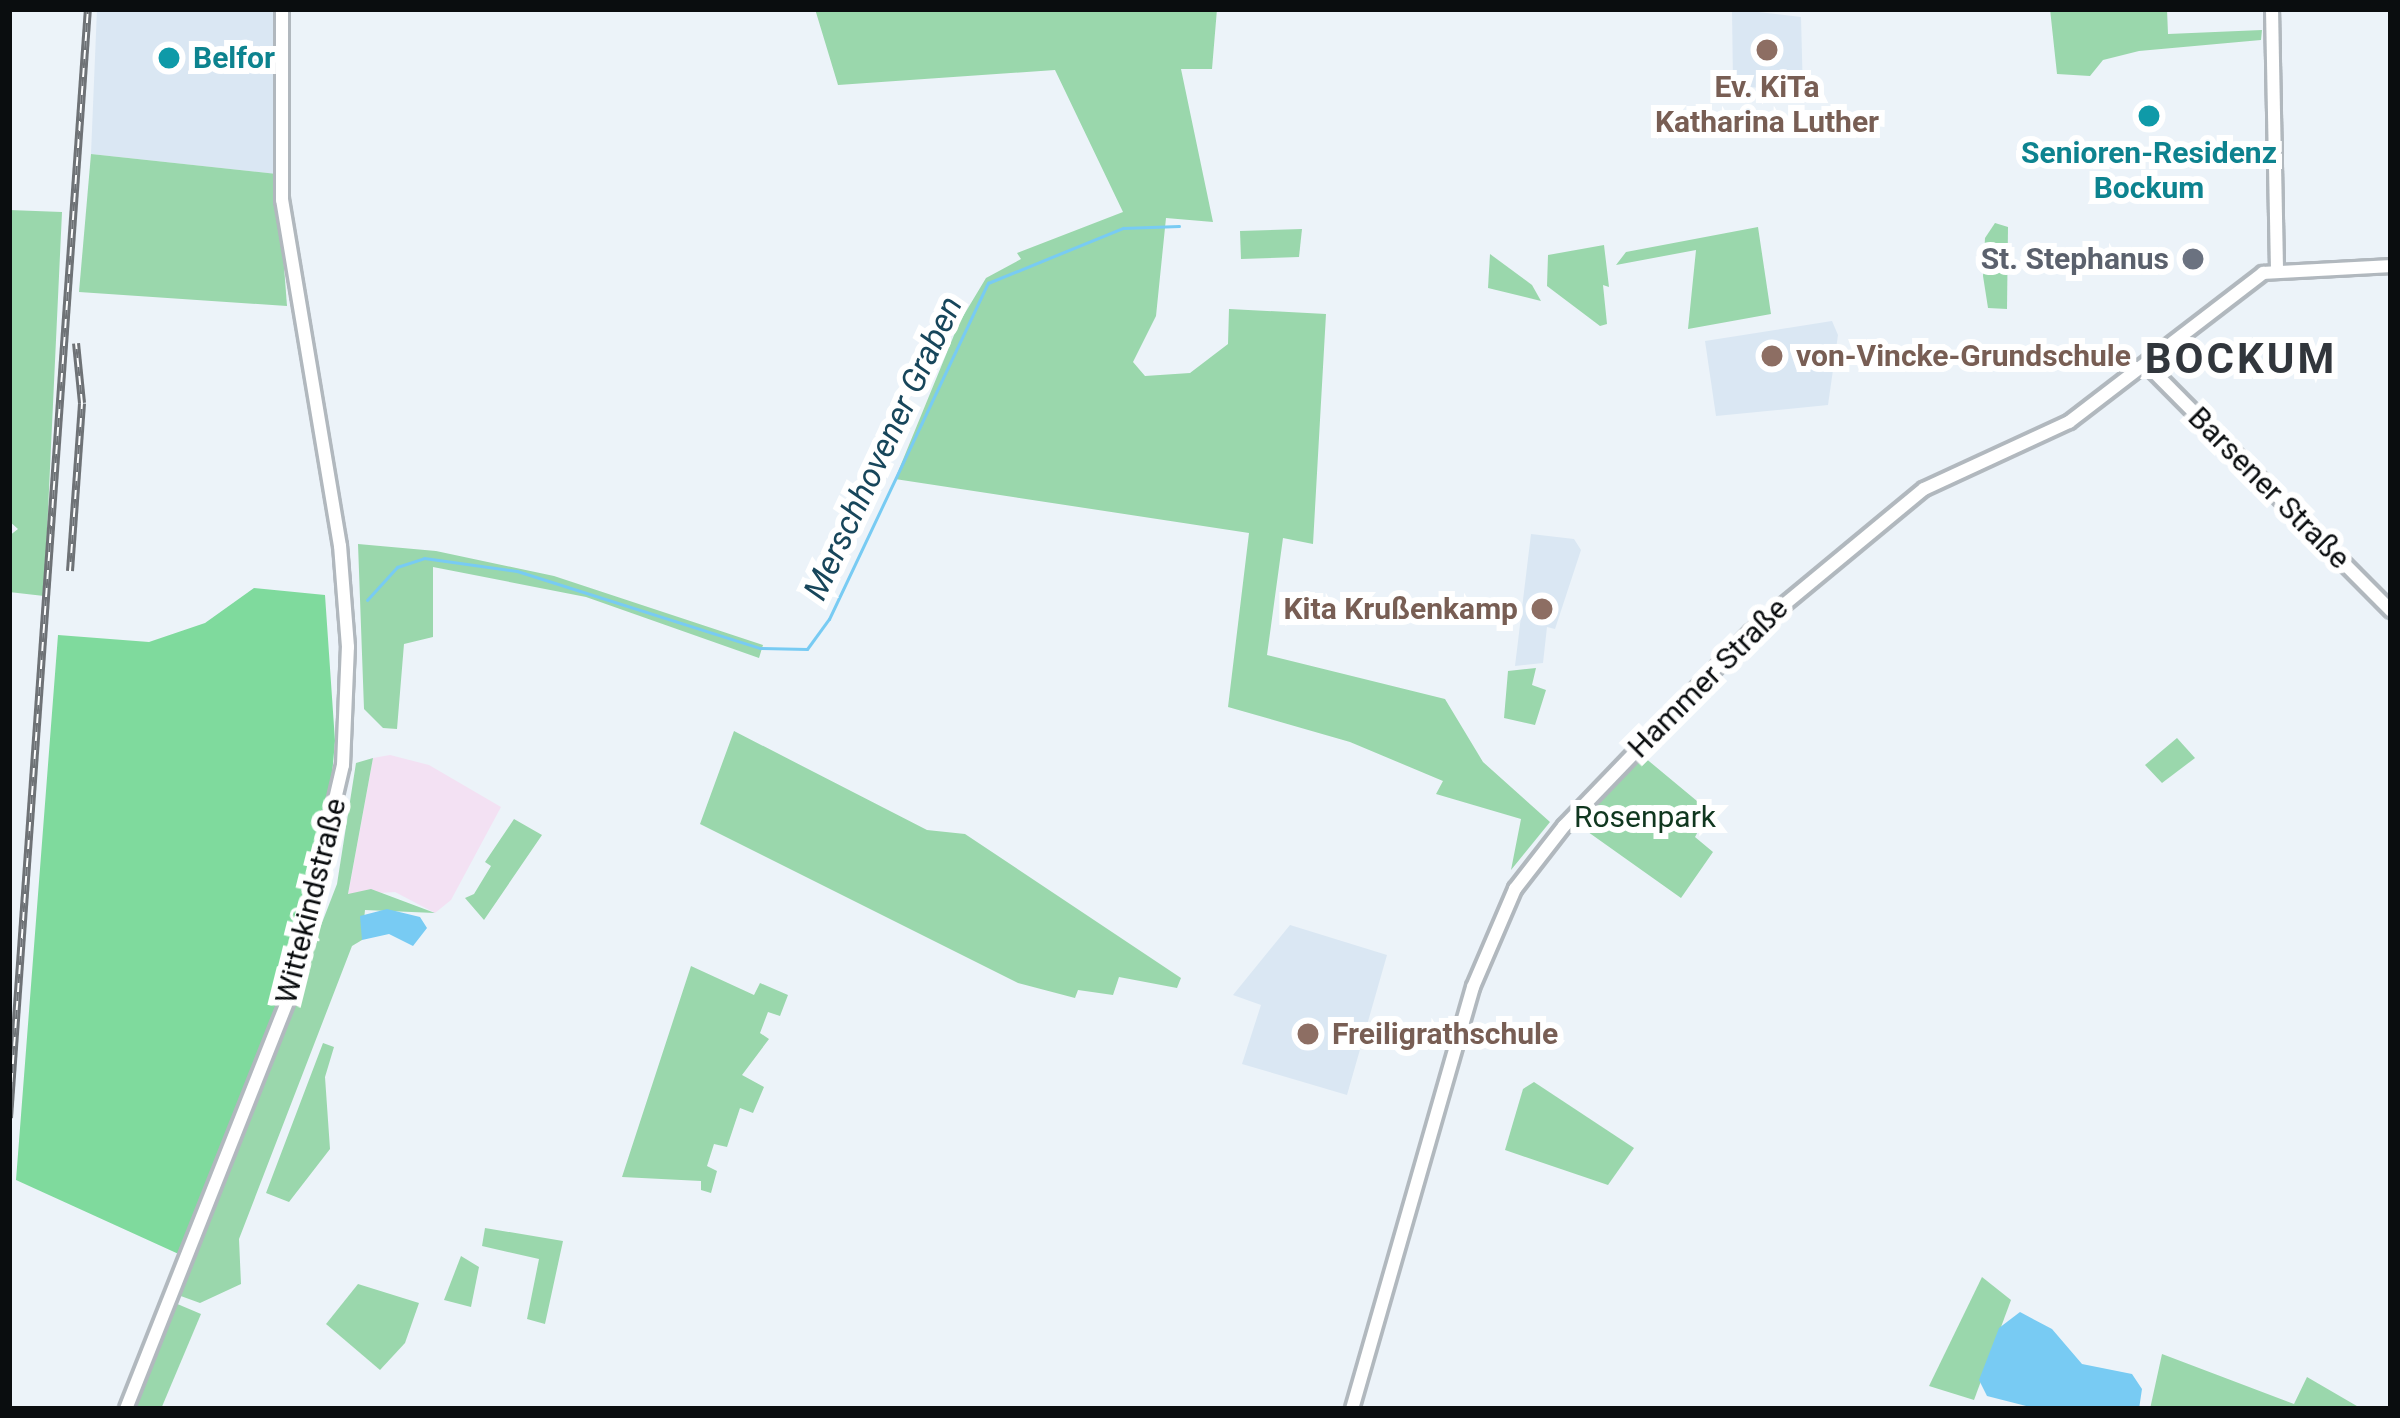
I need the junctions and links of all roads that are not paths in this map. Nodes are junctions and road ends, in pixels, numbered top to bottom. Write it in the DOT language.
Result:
graph roads {
  1 [pos="282,9"];
  2 [pos="2272,9"];
  3 [pos="2391,266"];
  4 [pos="2277,269"];
  5 [pos="2148,366"];
  6 [pos="2391,611"];
  7 [pos="126,1409"];
  8 [pos="1352,1409"];
  1 -- 7 [label="main road, Wittekindstraße"];
  2 -- 4 [label="main road"];
  3 -- 4 [label="main road"];
  4 -- 5 [label="main road, Hammer Straße"];
  5 -- 6 [label="main road, Barsener Straße"];
  5 -- 8 [label="main road, Hammer Straße"];
}
